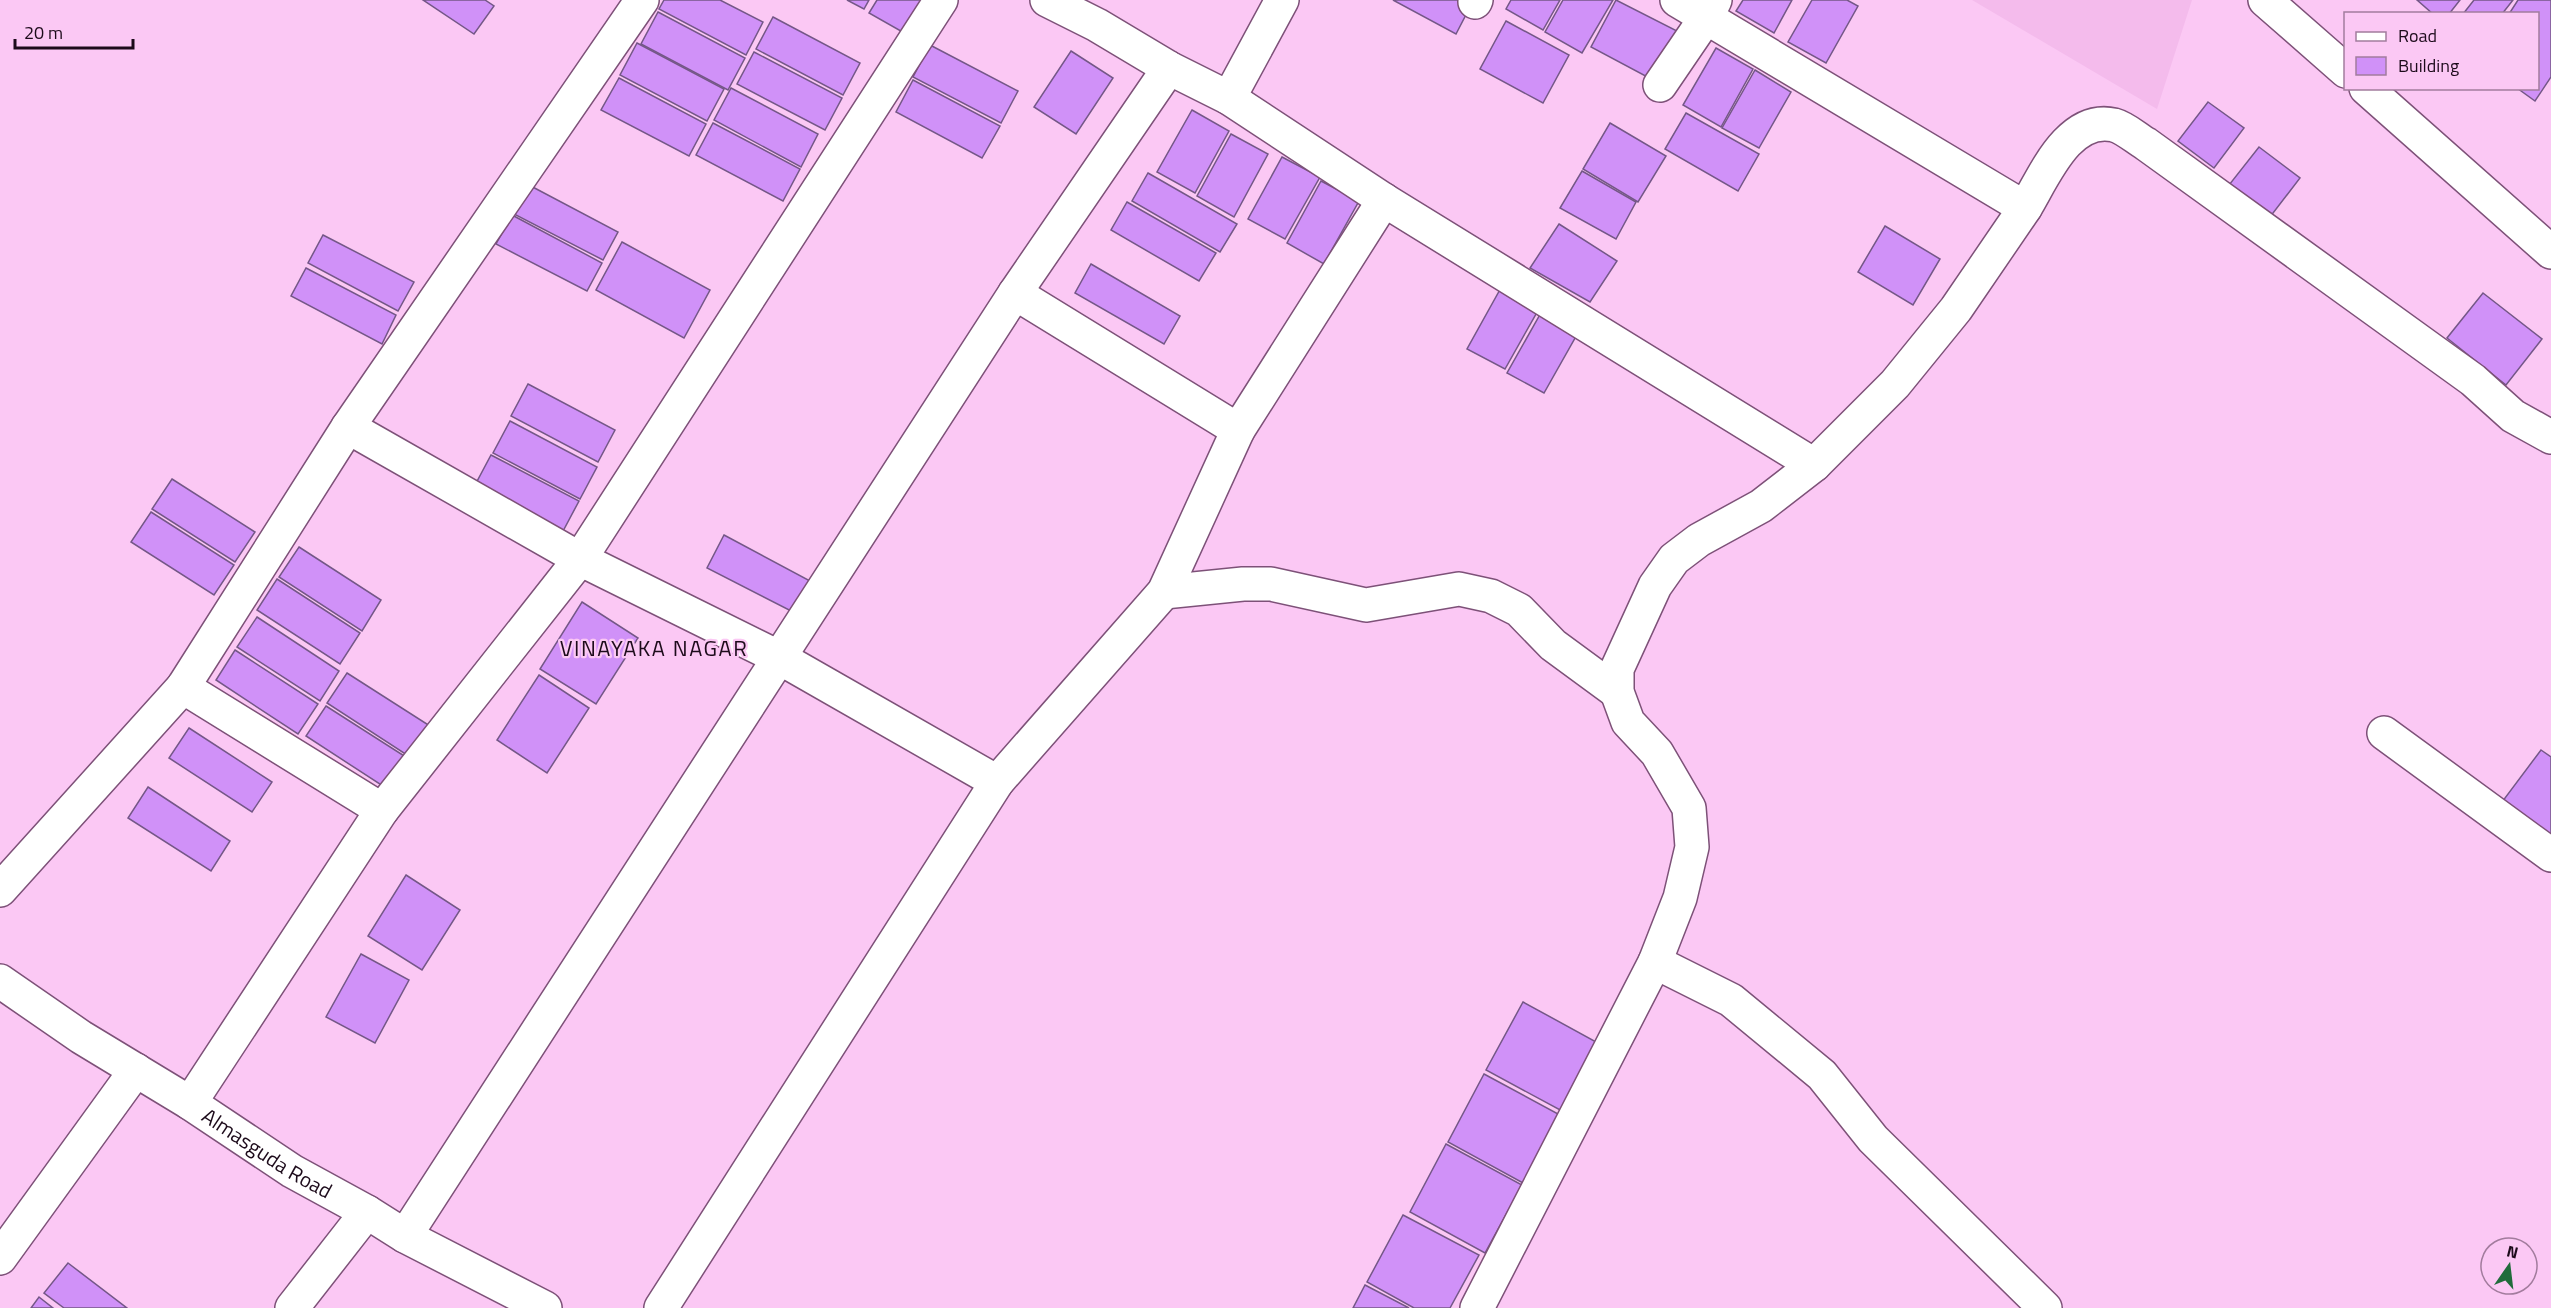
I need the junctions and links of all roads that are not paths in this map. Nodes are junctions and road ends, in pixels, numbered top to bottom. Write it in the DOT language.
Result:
graph roads {
  1 [pos="642,0"];
  2 [pos="941,0"];
  3 [pos="1047,0"];
  4 [pos="1282,0"];
  5 [pos="1677,0"];
  6 [pos="2265,0"];
  7 [pos="1711,8"];
  8 [pos="1169,68"];
  9 [pos="2344,69"];
  10 [pos="1660,85"];
  11 [pos="2368,90"];
  12 [pos="1229,98"];
  13 [pos="1384,200"];
  14 [pos="2025,208"];
  15 [pos="2551,252"];
  16 [pos="1015,293"];
  17 [pos="348,427"];
  18 [pos="1238,430"];
  19 [pos="2551,437"];
  20 [pos="1814,465"];
  21 [pos="580,559"];
  22 [pos="1164,592"];
  23 [pos="780,658"];
  24 [pos="183,687"];
  25 [pos="1617,692"];
  26 [pos="2384,734"];
  27 [pos="997,782"];
  28 [pos="382,810"];
  29 [pos="2551,855"];
  30 [pos="0,890"];
  31 [pos="1655,962"];
  32 [pos="0,981"];
  33 [pos="136,1070"];
  34 [pos="190,1103"];
  35 [pos="367,1212"];
  36 [pos="405,1236"];
  37 [pos="0,1258"];
  38 [pos="292,1308"];
  39 [pos="545,1308"];
  40 [pos="661,1308"];
  41 [pos="1477,1308"];
  42 [pos="2045,1308"];
  1 -- 17 [label="street"];
  2 -- 21 [label="street"];
  3 -- 8 [label="street"];
  4 -- 12 [label="street"];
  5 -- 7 [label="street"];
  6 -- 9 [label="street"];
  7 -- 10 [label="street"];
  7 -- 14 [label="street"];
  8 -- 12 [label="street"];
  8 -- 16 [label="street"];
  11 -- 15 [label="street"];
  12 -- 13 [label="street"];
  13 -- 18 [label="street"];
  13 -- 20 [label="street"];
  14 -- 19 [label="street"];
  14 -- 20 [label="street"];
  16 -- 18 [label="street"];
  16 -- 23 [label="street"];
  17 -- 21 [label="street"];
  17 -- 24 [label="street"];
  18 -- 22 [label="street"];
  20 -- 25 [label="street"];
  21 -- 23 [label="street"];
  21 -- 28 [label="street"];
  22 -- 25 [label="street"];
  22 -- 27 [label="street"];
  23 -- 27 [label="street"];
  23 -- 36 [label="street"];
  24 -- 28 [label="street"];
  24 -- 30 [label="street"];
  25 -- 31 [label="street"];
  26 -- 29 [label="street"];
  27 -- 40 [label="street"];
  28 -- 34 [label="street"];
  31 -- 41 [label="street"];
  31 -- 42 [label="street"];
  32 -- 33 [label="street, Almasguda Road"];
  33 -- 34 [label="street, Almasguda Road"];
  33 -- 37 [label="street"];
  34 -- 35 [label="street, Almasguda Road"];
  35 -- 36 [label="street, Almasguda Road"];
  35 -- 38 [label="street"];
  36 -- 39 [label="street, Almasguda Road"];
}
